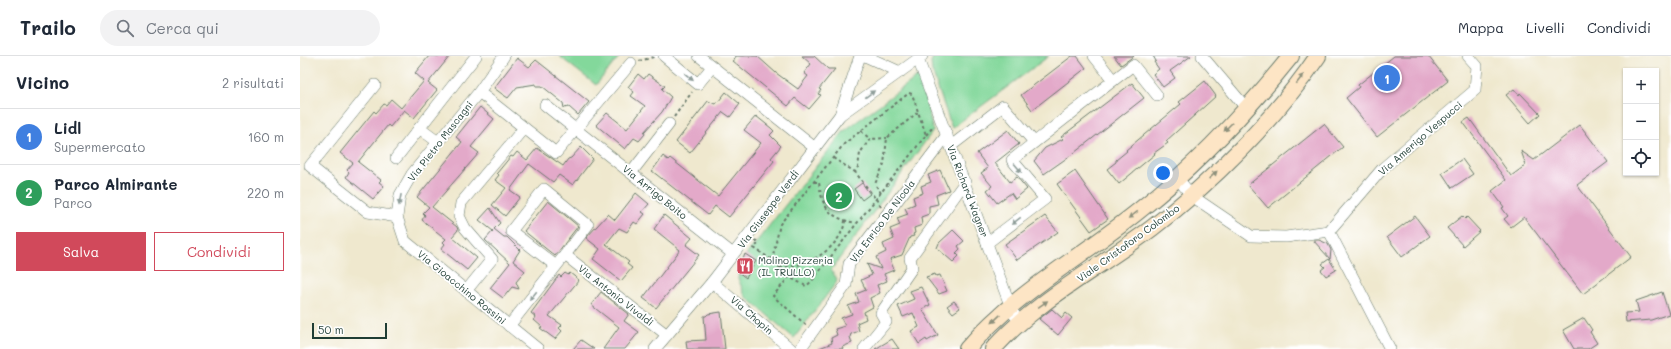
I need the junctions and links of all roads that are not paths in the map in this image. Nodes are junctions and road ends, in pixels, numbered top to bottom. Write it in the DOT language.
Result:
graph roads {
  1 [pos="476,56"];
  2 [pos="504,56"];
  3 [pos="664,56"];
  4 [pos="699,56"];
  5 [pos="860,56"];
  6 [pos="865,56"];
  7 [pos="1094,56"];
  8 [pos="1202,56"];
  9 [pos="1291,56"];
  10 [pos="1318,56"];
  11 [pos="1468,56"];
  12 [pos="920,57"];
  13 [pos="631,63"];
  14 [pos="712,67"];
  15 [pos="900,72"];
  16 [pos="1114,80"];
  17 [pos="375,85"];
  18 [pos="479,92"];
  19 [pos="1157,95"];
  20 [pos="545,105"];
  21 [pos="1246,109"];
  22 [pos="840,115"];
  23 [pos="669,124"];
  24 [pos="419,128"];
  25 [pos="524,128"];
  26 [pos="576,130"];
  27 [pos="949,140"];
  28 [pos="438,142"];
  29 [pos="1034,142"];
  30 [pos="815,148"];
  31 [pos="396,158"];
  32 [pos="631,173"];
  33 [pos="1178,179"];
  34 [pos="964,182"];
  35 [pos="1192,196"];
  36 [pos="397,217"];
  37 [pos="1329,231"];
  38 [pos="987,243"];
  39 [pos="733,254"];
  40 [pos="565,255"];
  41 [pos="556,266"];
  42 [pos="712,282"];
  43 [pos="466,291"];
  44 [pos="1010,304"];
  45 [pos="1020,322"];
  46 [pos="509,326"];
  47 [pos="667,334"];
  48 [pos="538,349"];
  49 [pos="655,349"];
  50 [pos="791,349"];
  51 [pos="800,349"];
  52 [pos="864,349"];
  53 [pos="967,349"];
  54 [pos="993,349"];
  55 [pos="1390,349"];
  1 -- 24 [label="street"];
  2 -- 18 [label="street, Via Pietro Mascagni"];
  3 -- 14 [label="street, one-way"];
  4 -- 14 [label="street"];
  5 -- 22 [label="street, Via Giuseppe Verdi"];
  6 -- 15 [label="street"];
  7 -- 16 [label="street"];
  8 -- 21 [label="street"];
  9 -- 21 [label="main road, Viale Cristoforo Colombo"];
  35 -- 10 [label="main road, Viale Cristoforo Colombo, one-way"];
  11 -- 37 [label="street, Via Amerigo Vespucci"];
  12 -- 15 [label="street"];
  12 -- 27 [label="street, Via Richard Wagner"];
  13 -- 26 [label="street"];
  14 -- 30 [label="street"];
  22 -- 15 [label="street, one-way"];
  16 -- 19 [label="street"];
  16 -- 29 [label="street"];
  17 -- 36 [label="street"];
  18 -- 25 [label="street"];
  18 -- 28 [label="street, Via Pietro Mascagni"];
  20 -- 26 [label="street, Via Arrigo Boito"];
  21 -- 33 [label="main road, Viale Cristoforo Colombo, one-way"];
  22 -- 30 [label="street, Via Giuseppe Verdi"];
  23 -- 32 [label="street"];
  24 -- 28 [label="street"];
  24 -- 31 [label="street"];
  25 -- 26 [label="street"];
  25 -- 43 [label="street"];
  26 -- 32 [label="street, Via Arrigo Boito"];
  27 -- 29 [label="street, Via Enrico De Nicola"];
  27 -- 34 [label="street, Via Richard Wagner"];
  27 -- 51 [label="street, Via Enrico De Nicola"];
  28 -- 36 [label="street, Via Pietro Mascagni, one-way"];
  29 -- 38 [label="street, one-way"];
  30 -- 39 [label="street, Via Giuseppe Verdi"];
  32 -- 39 [label="street, Via Arrigo Boito"];
  33 -- 35 [label="street"];
  33 -- 44 [label="main road, Viale Cristoforo Colombo, one-way"];
  34 -- 38 [label="street, Via Richard Wagner"];
  34 -- 52 [label="street"];
  35 -- 37 [label="street"];
  45 -- 35 [label="main road, Viale Cristoforo Colombo, one-way"];
  36 -- 43 [label="street, Via Gioacchino Rossini"];
  37 -- 55 [label="street"];
  38 -- 44 [label="street, Via Richard Wagner"];
  39 -- 42 [label="street, Via Giuseppe Verdi"];
  40 -- 41 [label="street"];
  40 -- 41 [label="street"];
  40 -- 47 [label="street, Via Antonio Vivaldi"];
  41 -- 46 [label="street, one-way"];
  42 -- 47 [label="street, Via Giuseppe Verdi"];
  42 -- 50 [label="street, Via Chopin"];
  43 -- 46 [label="street, Via Gioacchino Rossini"];
  44 -- 45 [label="street, Via Richard Wagner"];
  44 -- 53 [label="main road, Viale Cristoforo Colombo, one-way"];
  45 -- 54 [label="main road, Viale Cristoforo Colombo"];
  46 -- 48 [label="street, Via Gioacchino Rossini"];
  47 -- 49 [label="street, Via Giuseppe Verdi"];
}
